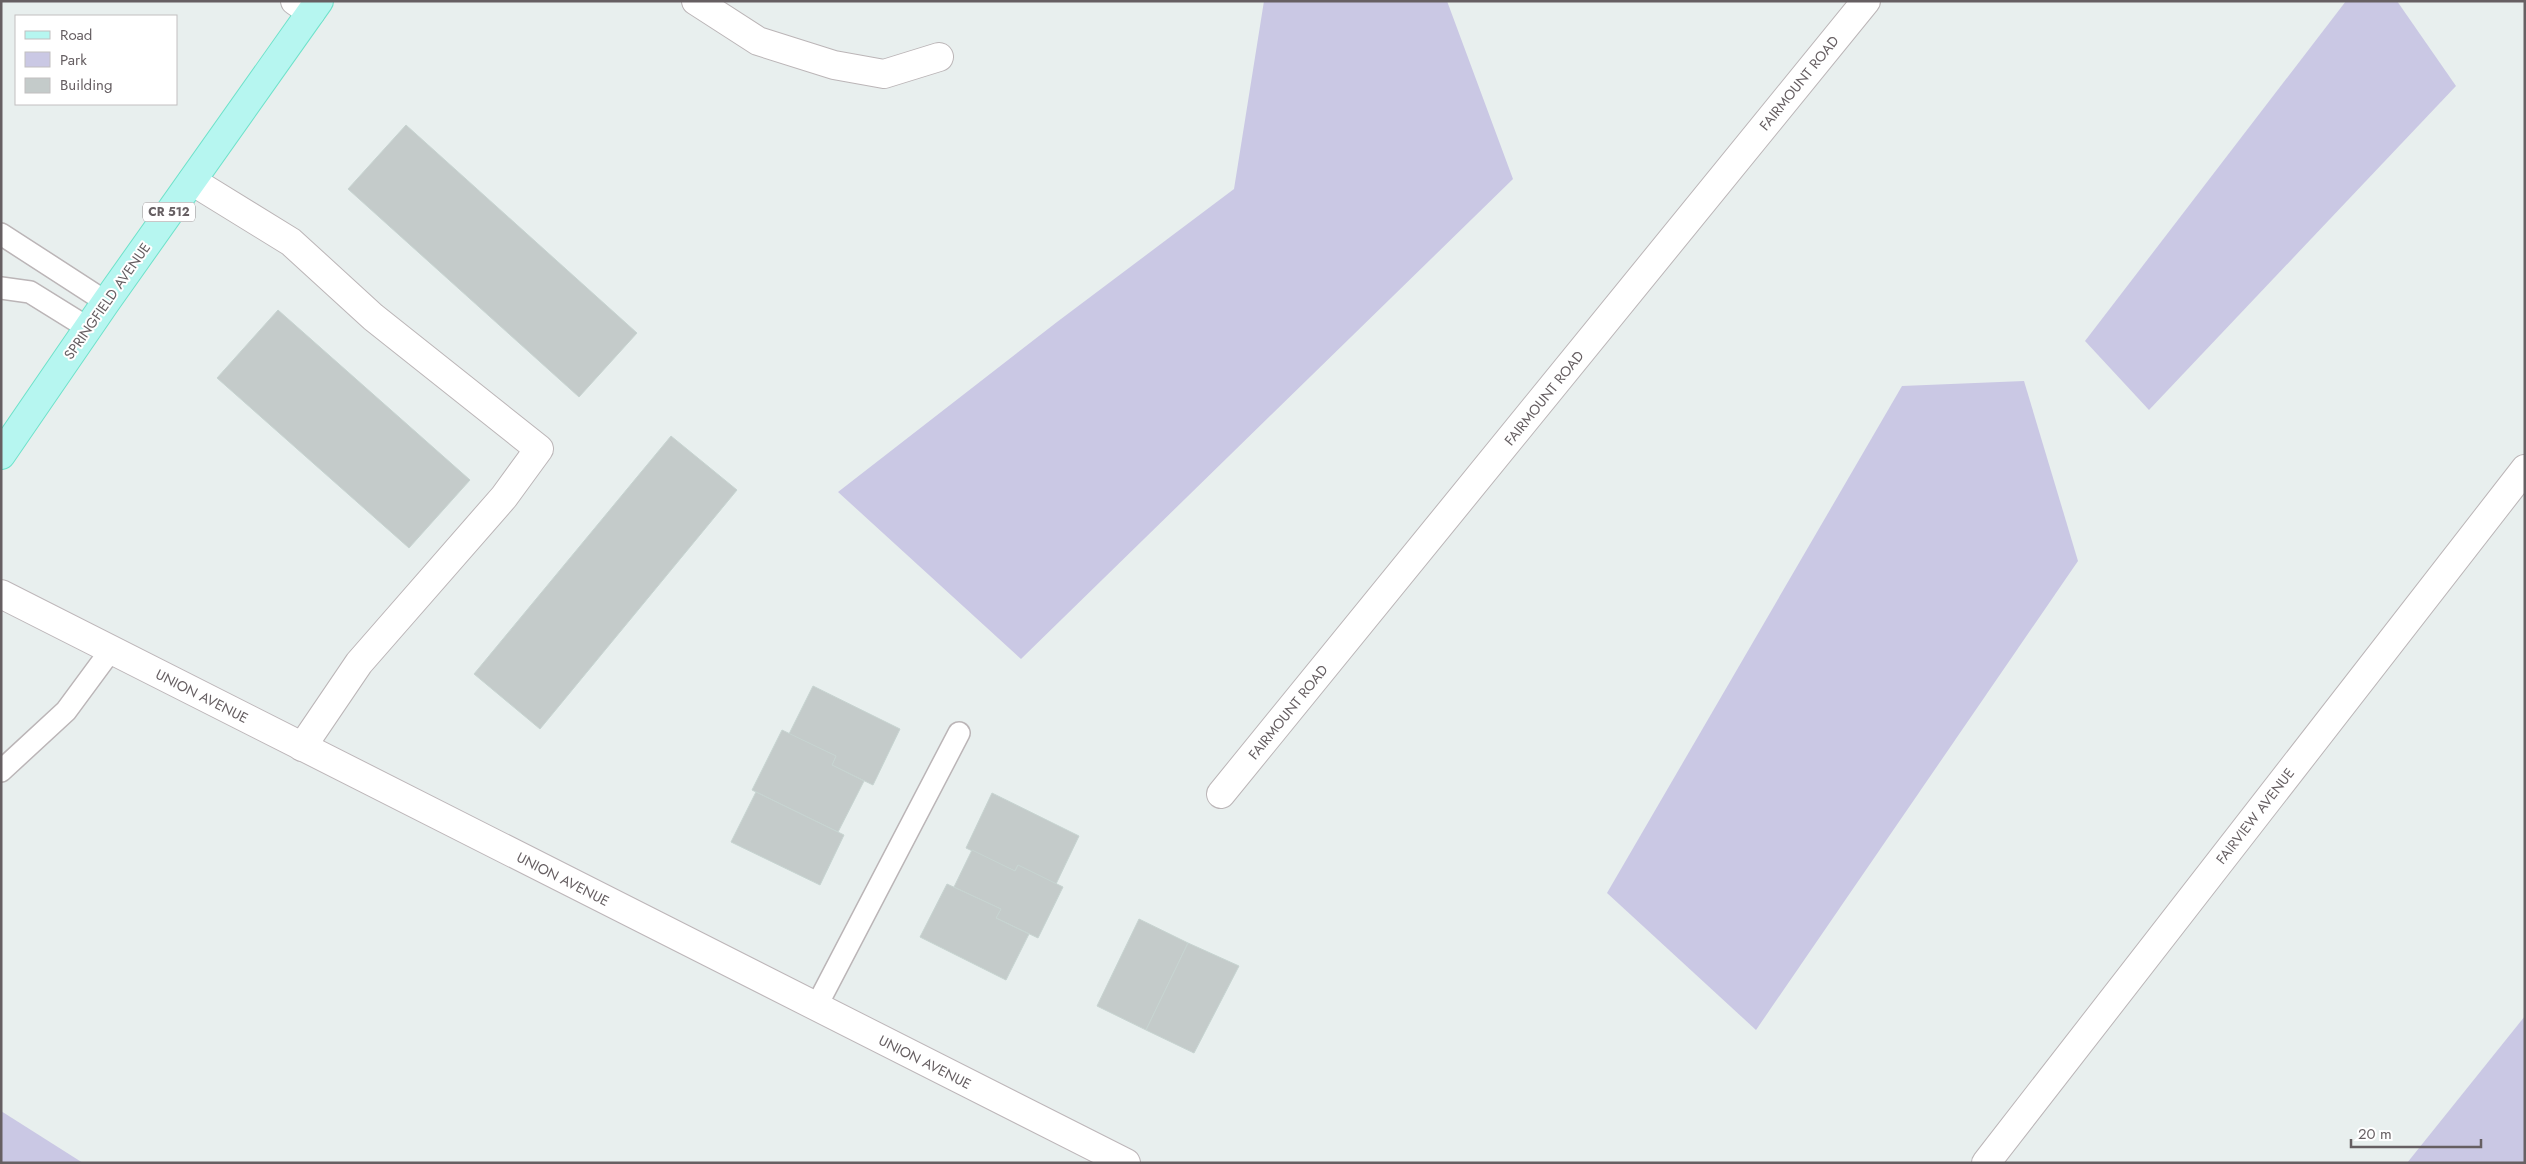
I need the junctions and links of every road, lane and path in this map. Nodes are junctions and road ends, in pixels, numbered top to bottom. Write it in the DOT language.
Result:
graph roads {
  1 [pos="696,1"];
  2 [pos="1866,1"];
  3 [pos="308,5"];
  4 [pos="940,57"];
  5 [pos="192,180"];
  6 [pos="1,234"];
  7 [pos="1,288"];
  8 [pos="106,302"];
  9 [pos="88,328"];
  10 [pos="1,455"];
  11 [pos="2525,469"];
  12 [pos="1,594"];
  13 [pos="111,650"];
  14 [pos="959,733"];
  15 [pos="302,747"];
  16 [pos="1,771"];
  17 [pos="1222,794"];
  18 [pos="816,1007"];
  19 [pos="1126,1163"];
  20 [pos="1986,1163"];
  1 -- 4 [label="street"];
  2 -- 17 [label="street, FAIRMOUNT ROAD"];
  3 -- 5 [label="main road, SPRINGFIELD AVENUE / CR 512"];
  5 -- 8 [label="main road, SPRINGFIELD AVENUE / CR 512"];
  5 -- 15 [label="street"];
  6 -- 8 [label="lane"];
  7 -- 9 [label="lane"];
  8 -- 9 [label="main road, SPRINGFIELD AVENUE / CR 512"];
  9 -- 10 [label="main road, SPRINGFIELD AVENUE / CR 512"];
  11 -- 20 [label="street, FAIRVIEW AVENUE"];
  12 -- 13 [label="street, UNION AVENUE"];
  13 -- 15 [label="street, UNION AVENUE"];
  13 -- 16 [label="lane"];
  14 -- 18 [label="lane"];
  15 -- 18 [label="street, UNION AVENUE"];
  18 -- 19 [label="street, UNION AVENUE"];
}
